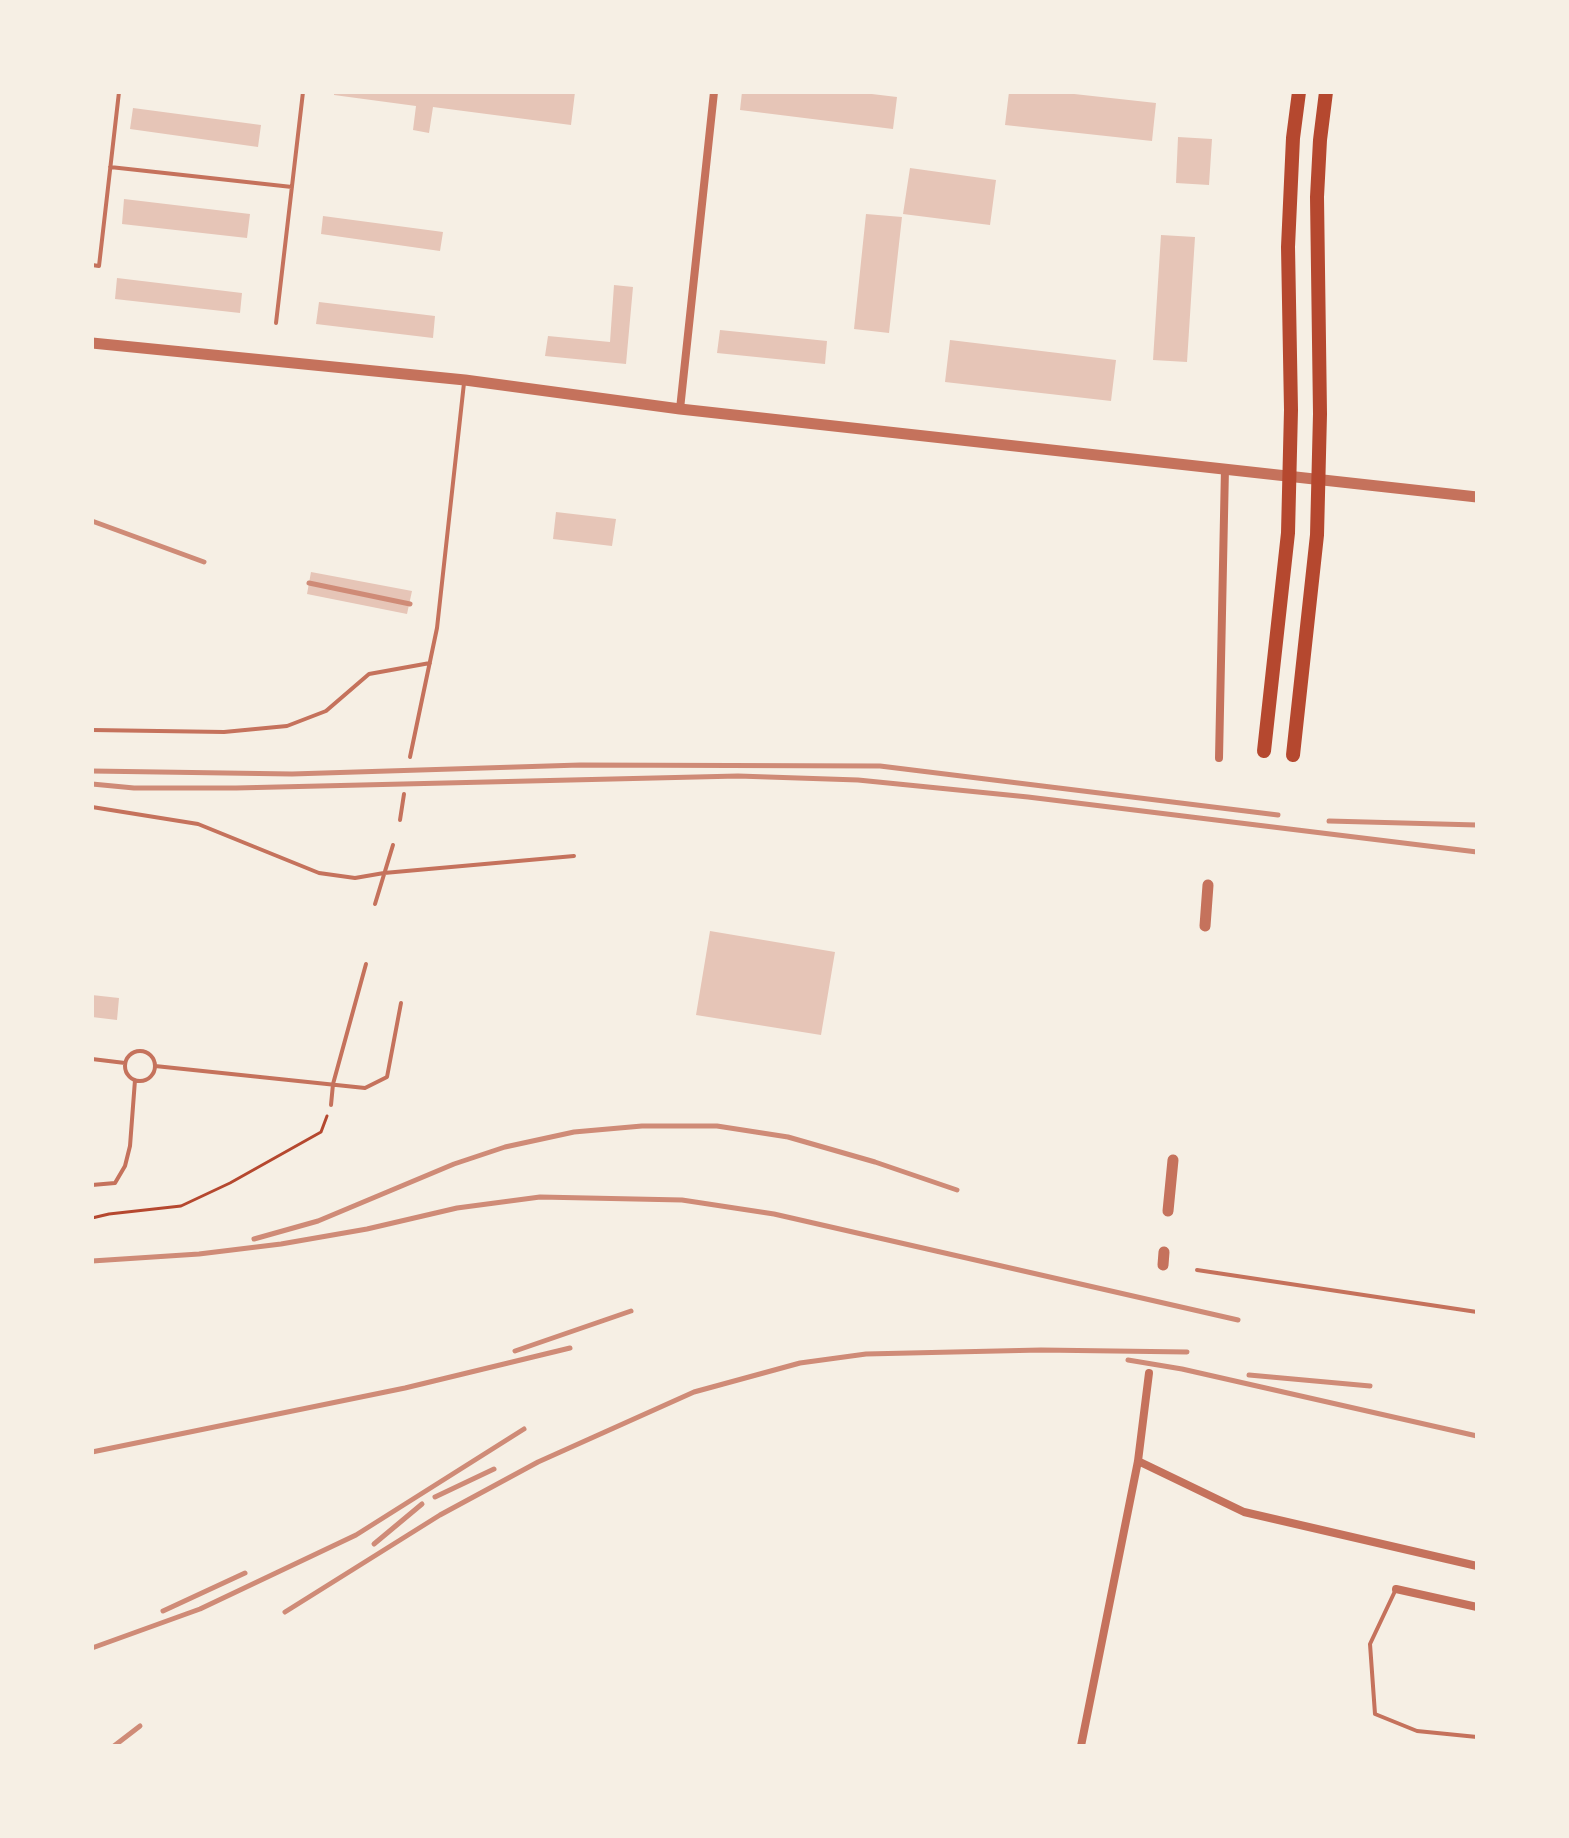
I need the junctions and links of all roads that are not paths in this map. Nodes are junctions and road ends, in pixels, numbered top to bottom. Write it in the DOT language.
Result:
graph roads {
  1 [pos="119,92"];
  2 [pos="303,92"];
  3 [pos="714,92"];
  4 [pos="1299,92"];
  5 [pos="1326,92"];
  6 [pos="110,167"];
  7 [pos="292,187"];
  8 [pos="92,265"];
  9 [pos="276,323"];
  10 [pos="92,343"];
  11 [pos="465,380"];
  12 [pos="680,409"];
  13 [pos="1225,468"];
  14 [pos="1289,476"];
  15 [pos="1318,479"];
  16 [pos="1477,497"];
  17 [pos="430,663"];
  18 [pos="92,730"];
  19 [pos="1264,751"];
  20 [pos="1293,755"];
  21 [pos="410,757"];
  22 [pos="1219,758"];
  23 [pos="404,794"];
  24 [pos="92,807"];
  25 [pos="400,820"];
  26 [pos="393,845"];
  27 [pos="574,856"];
  28 [pos="384,873"];
  29 [pos="1208,885"];
  30 [pos="375,904"];
  31 [pos="1205,926"];
  32 [pos="366,964"];
  33 [pos="401,1003"];
  34 [pos="92,1059"];
  35 [pos="125,1063"];
  36 [pos="155,1066"];
  37 [pos="135,1080"];
  38 [pos="333,1084"];
  39 [pos="331,1105"];
  40 [pos="1173,1160"];
  41 [pos="92,1185"];
  42 [pos="1168,1211"];
  43 [pos="1197,1270"];
  44 [pos="1477,1312"];
  45 [pos="1149,1373"];
  46 [pos="1138,1461"];
  47 [pos="1477,1566"];
  48 [pos="1396,1589"];
  49 [pos="1477,1607"];
  50 [pos="1477,1737"];
  51 [pos="1081,1746"];
  1 -- 6 [label="lane"];
  2 -- 7 [label="lane"];
  3 -- 12 [label="street"];
  4 -- 14 [label="main road"];
  5 -- 15 [label="main road"];
  6 -- 7 [label="lane"];
  6 -- 8 [label="lane"];
  7 -- 9 [label="lane"];
  10 -- 11 [label="street"];
  11 -- 12 [label="street"];
  11 -- 17 [label="lane"];
  12 -- 13 [label="street"];
  13 -- 14 [label="street"];
  13 -- 22 [label="street"];
  14 -- 15 [label="street"];
  14 -- 19 [label="main road"];
  15 -- 16 [label="street"];
  15 -- 20 [label="main road"];
  17 -- 18 [label="lane"];
  17 -- 21 [label="lane"];
  23 -- 25 [label="lane"];
  24 -- 28 [label="lane"];
  26 -- 28 [label="lane"];
  27 -- 28 [label="lane"];
  28 -- 30 [label="lane"];
  29 -- 31 [label="street"];
  32 -- 38 [label="lane"];
  33 -- 38 [label="lane"];
  34 -- 35 [label="lane"];
  35 -- 36 [label="lane"];
  35 -- 37 [label="lane"];
  36 -- 37 [label="lane"];
  36 -- 38 [label="lane"];
  37 -- 41 [label="lane"];
  38 -- 39 [label="lane"];
  40 -- 42 [label="street"];
  43 -- 44 [label="lane"];
  45 -- 46 [label="street"];
  46 -- 47 [label="street"];
  46 -- 51 [label="street"];
  48 -- 49 [label="street"];
  48 -- 50 [label="lane"];
}
